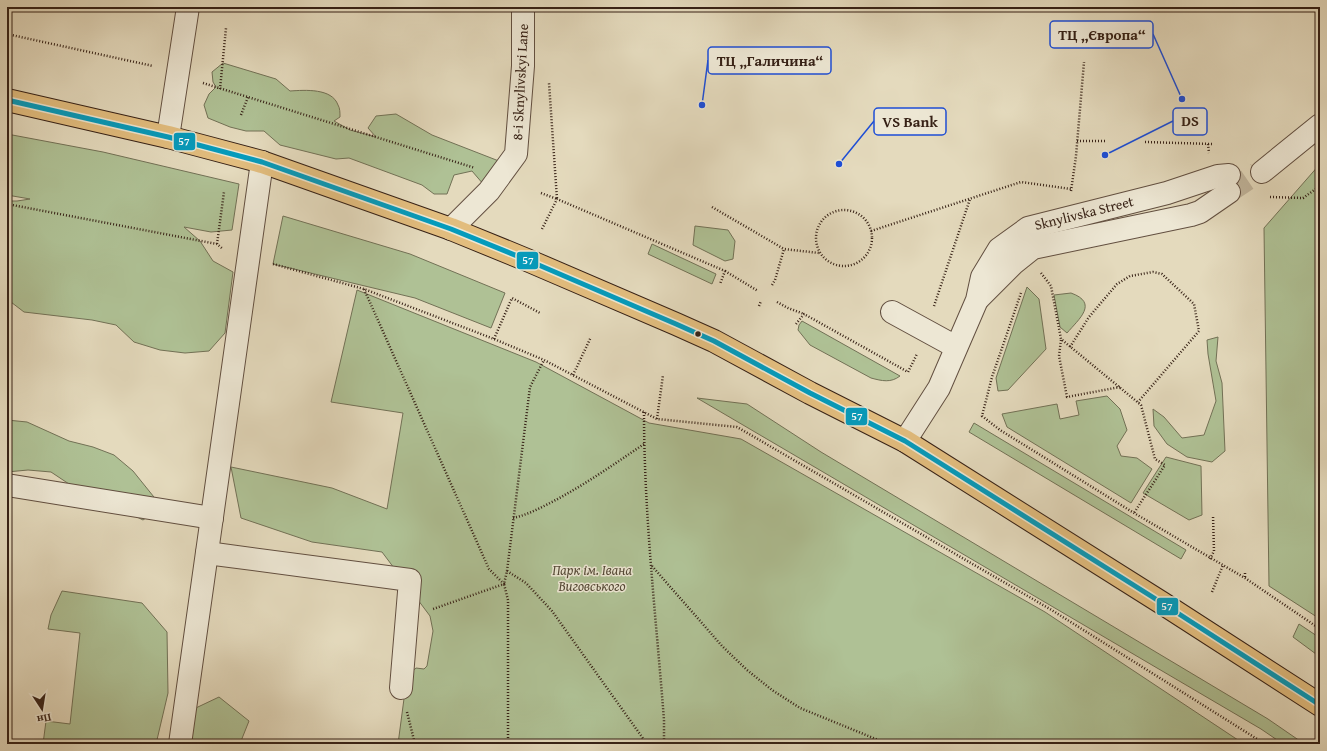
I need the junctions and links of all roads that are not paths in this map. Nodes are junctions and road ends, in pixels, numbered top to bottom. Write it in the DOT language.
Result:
graph roads {
  1 [pos="188,7"];
  2 [pos="523,7"];
  3 [pos="7,100"];
  4 [pos="1320,126"];
  5 [pos="168,137"];
  6 [pos="262,162"];
  7 [pos="1262,172"];
  8 [pos="451,229"];
  9 [pos="977,300"];
  10 [pos="892,312"];
  11 [pos="956,347"];
  12 [pos="905,441"];
  13 [pos="7,485"];
  14 [pos="212,518"];
  15 [pos="207,553"];
  16 [pos="401,688"];
  17 [pos="1320,705"];
  18 [pos="180,744"];
  1 -- 5 [label="street"];
  2 -- 8 [label="street, 8-i Sknylivskyi Lane"];
  3 -- 5 [label="main road"];
  4 -- 7 [label="street"];
  5 -- 6 [label="main road"];
  6 -- 8 [label="main road"];
  6 -- 14 [label="street"];
  8 -- 12 [label="main road"];
  9 -- 9 [label="street, Sknylivska Street"];
  9 -- 11 [label="street, Sknylivska Street"];
  10 -- 11 [label="street"];
  11 -- 12 [label="street, Sknylivska Street"];
  12 -- 17 [label="main road"];
  13 -- 14 [label="street"];
  14 -- 15 [label="street"];
  15 -- 16 [label="street"];
  15 -- 18 [label="street"];
}
